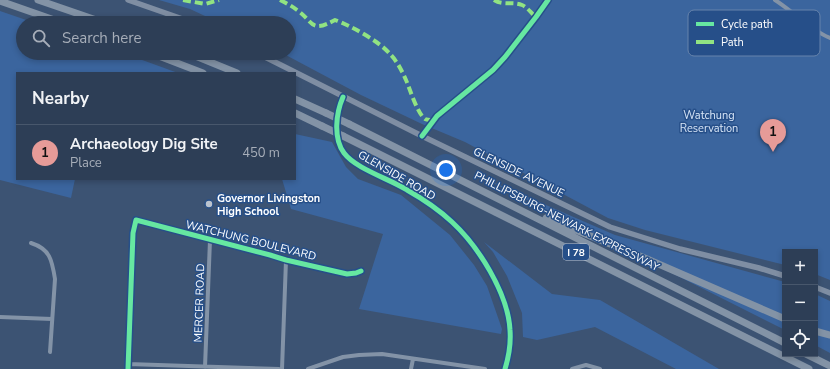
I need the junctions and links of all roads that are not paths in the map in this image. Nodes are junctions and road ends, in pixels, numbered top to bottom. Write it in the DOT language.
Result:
graph roads {
  1 [pos="38,0"];
  2 [pos="128,0"];
  3 [pos="548,0"];
  4 [pos="775,0"];
  5 [pos="0,1"];
  6 [pos="789,10"];
  7 [pos="43,16"];
  8 [pos="85,16"];
  9 [pos="174,16"];
  10 [pos="820,35"];
  11 [pos="830,38"];
  12 [pos="170,60"];
  13 [pos="205,60"];
  14 [pos="271,60"];
  15 [pos="201,72"];
  16 [pos="235,72"];
  17 [pos="294,72"];
  18 [pos="296,73"];
  19 [pos="343,97"];
  20 [pos="296,98"];
  21 [pos="296,113"];
  22 [pos="422,136"];
  23 [pos="501,200"];
  24 [pos="210,240"];
  25 [pos="31,242"];
  26 [pos="286,260"];
  27 [pos="361,270"];
  28 [pos="782,275"];
  29 [pos="818,288"];
  30 [pos="830,293"];
  31 [pos="0,317"];
  32 [pos="782,318"];
  33 [pos="52,319"];
  34 [pos="818,333"];
  35 [pos="830,335"];
  36 [pos="782,341"];
  37 [pos="50,352"];
  38 [pos="812,357"];
  39 [pos="413,359"];
  40 [pos="128,364"];
  41 [pos="830,366"];
  42 [pos="206,367"];
  43 [pos="128,369"];
  44 [pos="279,369"];
  45 [pos="282,369"];
  46 [pos="308,369"];
  47 [pos="411,369"];
  48 [pos="485,369"];
  49 [pos="506,369"];
  50 [pos="572,369"];
  51 [pos="600,369"];
  52 [pos="809,369"];
  1 -- 8 [label="highway"];
  2 -- 9 [label="main road"];
  3 -- 22 [label="street"];
  4 -- 6 [label="street"];
  5 -- 7 [label="highway"];
  10 -- 11 [label="street"];
  12 -- 15 [label="highway"];
  13 -- 16 [label="highway"];
  14 -- 17 [label="main road, GLENSIDE AVENUE"];
  18 -- 19 [label="main road, GLENSIDE AVENUE"];
  19 -- 22 [label="main road, GLENSIDE AVENUE"];
  19 -- 49 [label="main road, GLENSIDE ROAD"];
  20 -- 23 [label="highway, PHILLIPSBURG-NEWARK EXPRESSWAY / I 78, bridge"];
  21 -- 52 [label="highway, I 78, bridge"];
  22 -- 28 [label="main road, GLENSIDE AVENUE"];
  23 -- 32 [label="highway"];
  23 -- 36 [label="highway, PHILLIPSBURG-NEWARK EXPRESSWAY / I 78"];
  24 -- 26 [label="street, WATCHUNG BOULEVARD"];
  24 -- 40 [label="street, WATCHUNG BOULEVARD"];
  24 -- 42 [label="street, MERCER ROAD"];
  25 -- 33 [label="street"];
  26 -- 27 [label="street, WATCHUNG BOULEVARD"];
  26 -- 45 [label="street"];
  29 -- 30 [label="main road"];
  31 -- 33 [label="street"];
  33 -- 37 [label="street"];
  34 -- 35 [label="highway"];
  38 -- 41 [label="highway"];
  39 -- 46 [label="street"];
  39 -- 47 [label="street"];
  39 -- 48 [label="street"];
  40 -- 42 [label="street"];
  40 -- 43 [label="street"];
  42 -- 44 [label="street"];
  50 -- 51 [label="street"];
}
